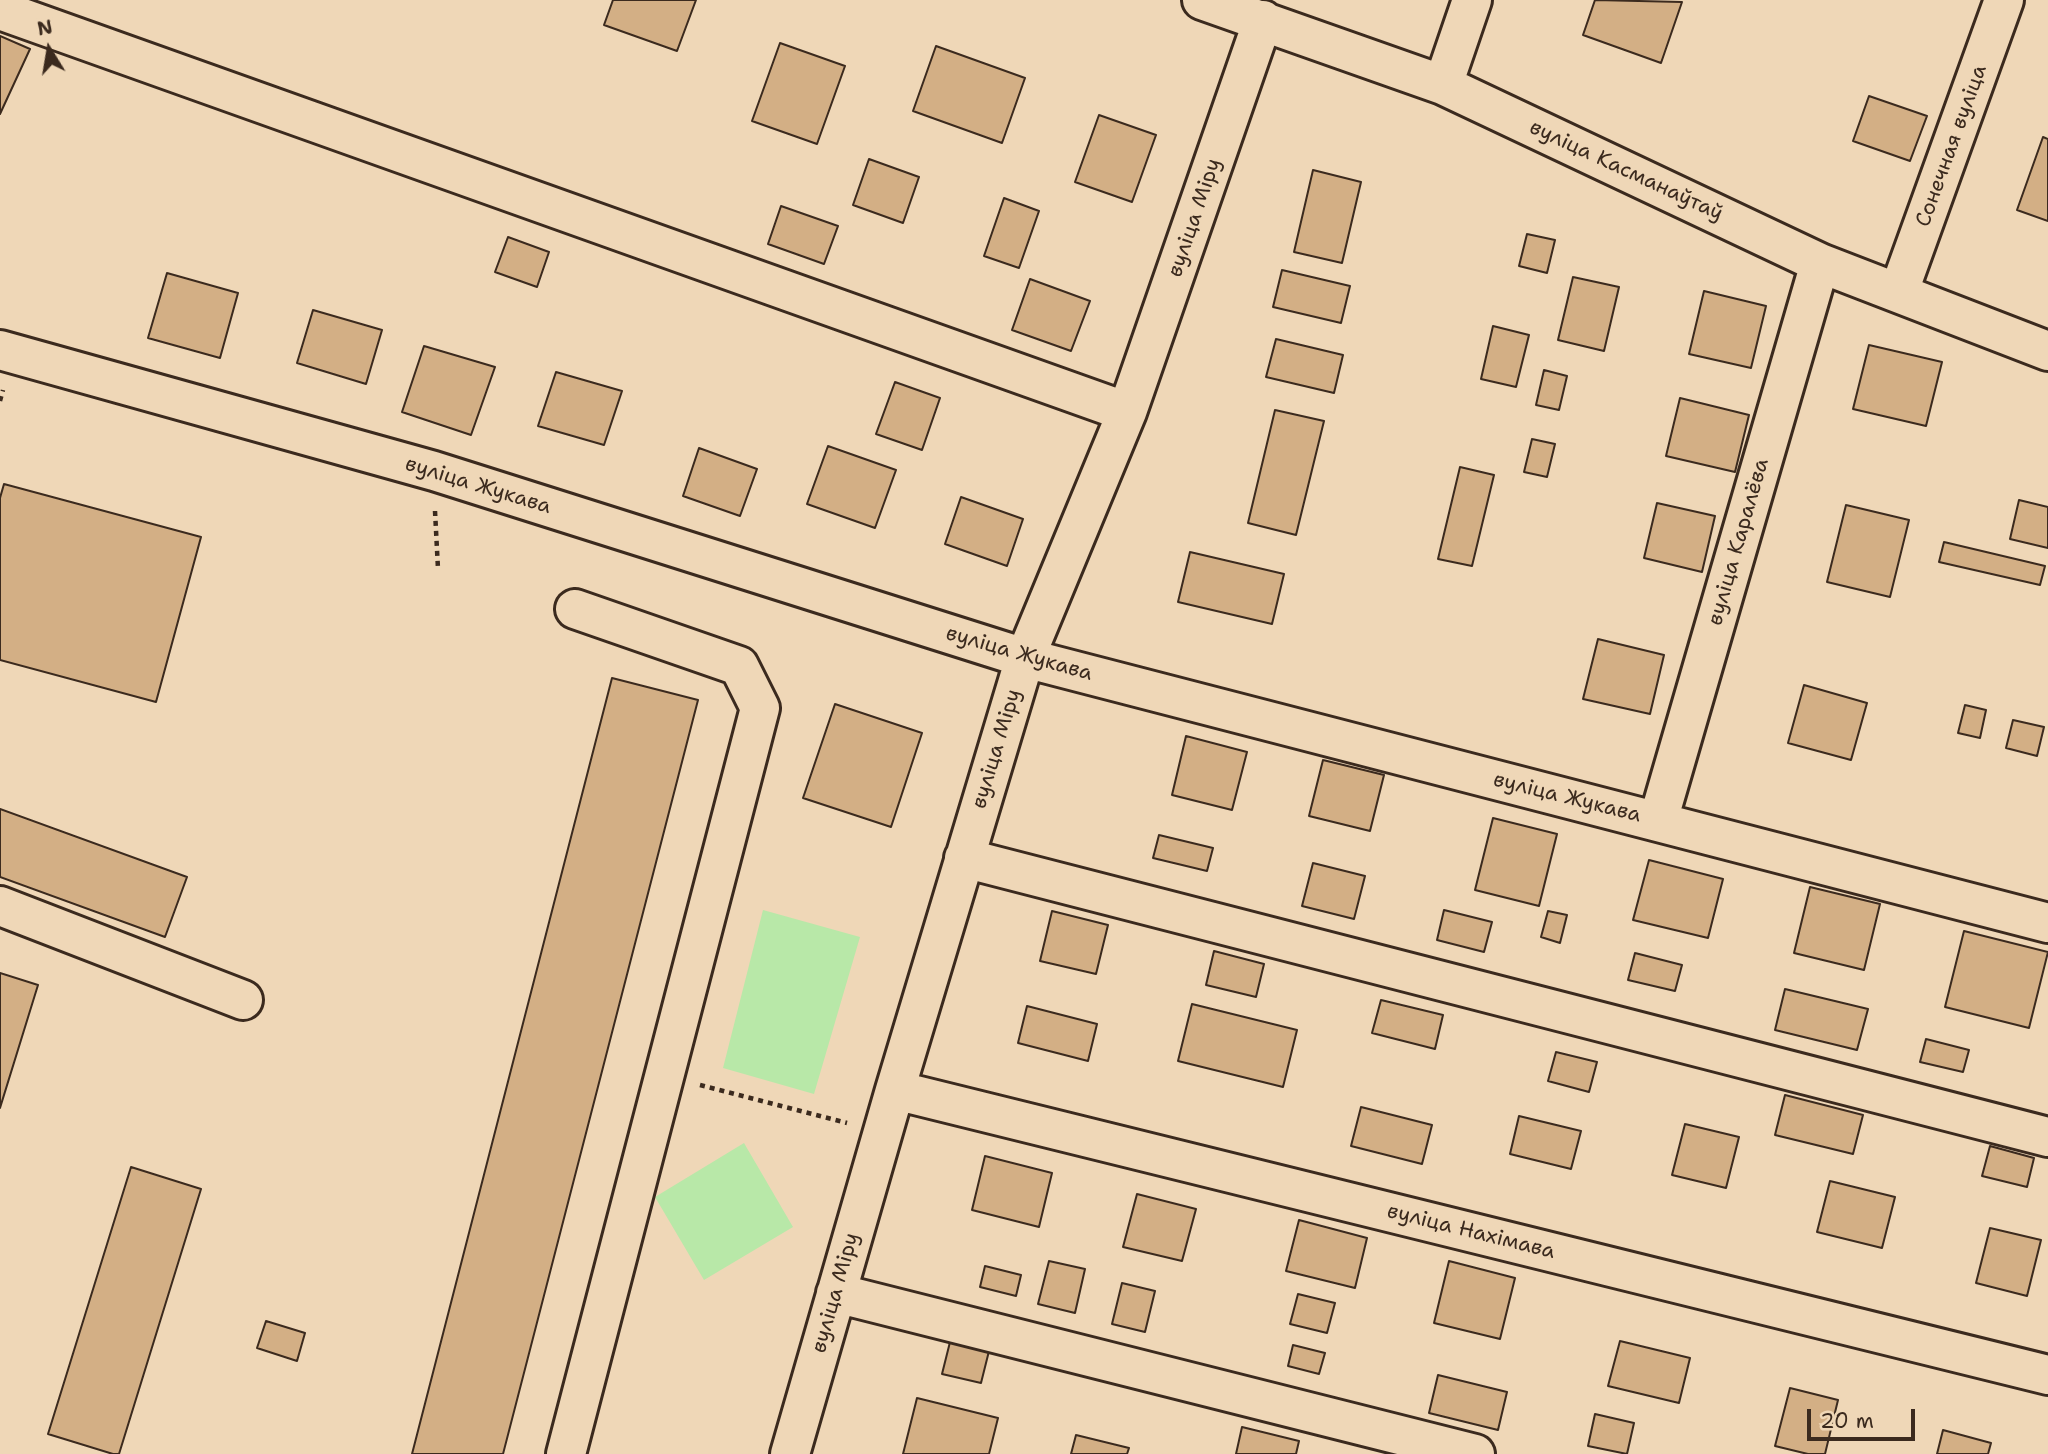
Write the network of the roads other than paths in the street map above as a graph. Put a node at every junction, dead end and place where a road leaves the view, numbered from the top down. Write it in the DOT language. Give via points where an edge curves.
graph roads {
  1 [pos="1202,0"];
  2 [pos="1472,0"];
  3 [pos="2004,0"];
  4 [pos="0,10"];
  5 [pos="1263,20"];
  6 [pos="1443,85"];
  7 [pos="1820,263"];
  8 [pos="1899,291"];
  9 [pos="0,350"];
  10 [pos="2048,351"];
  11 [pos="1127,412"];
  12 [pos="575,609"];
  13 [pos="1025,658"];
  14 [pos="1658,821"];
  15 [pos="964,858"];
  16 [pos="0,906"];
  17 [pos="2048,923"];
  18 [pos="243,1000"];
  19 [pos="895,1090"];
  20 [pos="2048,1137"];
  21 [pos="836,1293"];
  22 [pos="2048,1375"];
  23 [pos="566,1454"];
  24 [pos="790,1454"];
  25 [pos="1475,1454"];
  1 -- 5 [label="street, вуліца Касманаўтаў"];
  2 -- 6 [label="street"];
  3 -- 8 [label="street, Сонечная вуліца"];
  4 -- 11 [label="street"];
  5 -- 6 [label="street, вуліца Касманаўтаў"];
  5 -- 11 [label="street, вуліца Міру"];
  6 -- 7 [label="street, вуліца Касманаўтаў"];
  7 -- 8 [label="street, вуліца Касманаўтаў"];
  7 -- 14 [label="street, вуліца Каралёва"];
  8 -- 10 [label="street, вуліца Касманаўтаў"];
  9 -- 13 [label="street, вуліца Жукава" via="434,471"];
  11 -- 13 [label="street, вуліца Міру"];
  12 -- 23 [label="street" via="739,666 761,708"];
  13 -- 14 [label="street, вуліца Жукава"];
  13 -- 15 [label="street, вуліца Міру"];
  14 -- 17 [label="street, вуліца Жукава"];
  15 -- 19 [label="street, вуліца Міру"];
  15 -- 20 [label="street"];
  16 -- 18 [label="street"];
  19 -- 21 [label="street, вуліца Міру"];
  19 -- 22 [label="street, вуліца Нахімава"];
  21 -- 24 [label="street, вуліца Міру"];
  21 -- 25 [label="street"];
}
